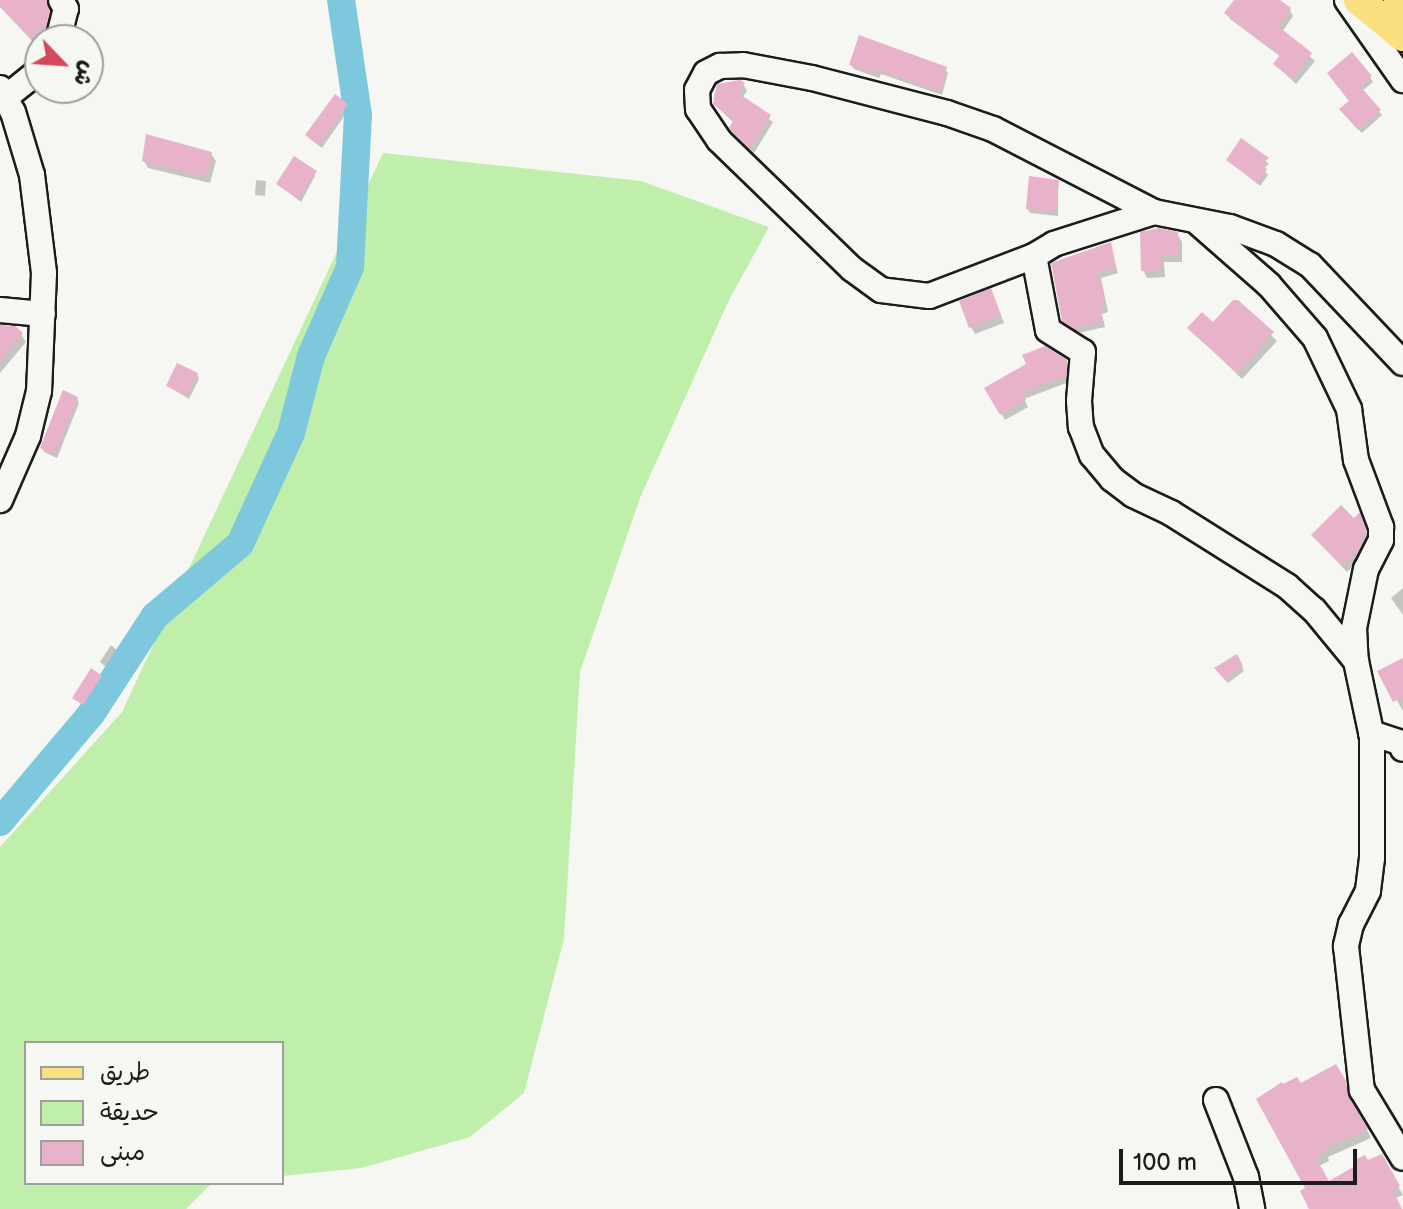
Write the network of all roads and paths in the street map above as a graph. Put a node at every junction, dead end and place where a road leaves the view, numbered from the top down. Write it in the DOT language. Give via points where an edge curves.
graph roads {
  1 [pos="61,0"];
  2 [pos="1347,0"];
  3 [pos="1359,0"];
  4 [pos="62,24"];
  5 [pos="1403,36"];
  6 [pos="24,80"];
  7 [pos="1403,80"];
  8 [pos="3,93"];
  9 [pos="1154,212"];
  10 [pos="1193,219"];
  11 [pos="1034,256"];
  12 [pos="0,310"];
  13 [pos="43,314"];
  14 [pos="1403,363"];
  15 [pos="0,500"];
  16 [pos="1356,661"];
  17 [pos="1371,733"];
  18 [pos="1403,749"];
  19 [pos="1216,1100"];
  20 [pos="1403,1158"];
  21 [pos="1246,1177"];
  22 [pos="1252,1209"];
  23 [pos="1265,1209"];
  1 -- 4 [label="street" via="66,9"];
  2 -- 7 [label="street"];
  3 -- 5 [label="main road"];
  6 -- 8 [label="street"];
  8 -- 13 [label="street" via="32,175 44,273"];
  9 -- 10 [label="street"];
  9 -- 11 [label="street" via="1054,244"];
  9 -- 11 [label="street" via="993,129 947,113 743,65 706,73 697,90 698,109 719,140 852,269 881,290 929,296"];
  10 -- 14 [label="street" via="1276,244 1310,265"];
  10 -- 16 [label="street" via="1269,285 1315,338 1349,409 1356,460 1381,527 1354,628"];
  11 -- 16 [label="street" via="1048,330 1083,352 1081,427 1092,455 1133,495 1287,586"];
  12 -- 13 [label="street"];
  13 -- 15 [label="street" via="39,391 28,436"];
  16 -- 17 [label="street"];
  17 -- 18 [label="street" via="1401,743"];
  17 -- 20 [label="street" via="1372,858 1368,891 1346,946 1347,972 1362,1090"];
  19 -- 21 [label="street"];
  21 -- 22 [label="street"];
  21 -- 23 [label="street"];
}
